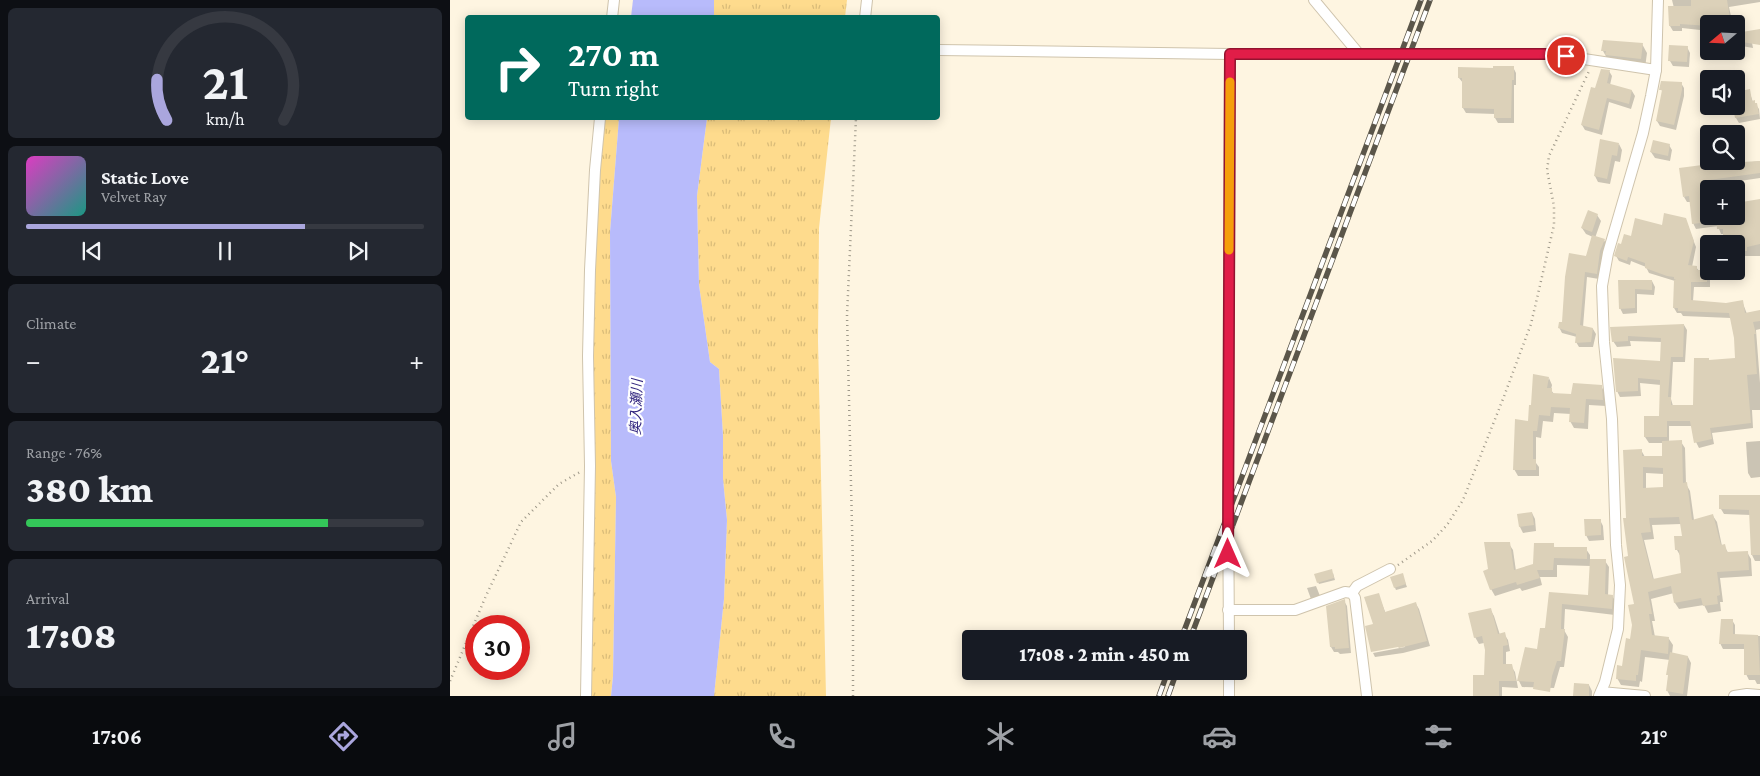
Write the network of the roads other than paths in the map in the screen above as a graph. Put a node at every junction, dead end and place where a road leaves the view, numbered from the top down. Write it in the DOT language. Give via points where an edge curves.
graph roads {
  1 [pos="614,0"];
  2 [pos="867,0"];
  3 [pos="1314,0"];
  4 [pos="1658,0"];
  5 [pos="612,15"];
  6 [pos="865,15"];
  7 [pos="940,50"];
  8 [pos="1230,54"];
  9 [pos="1359,54"];
  10 [pos="1656,70"];
  11 [pos="600,120"];
  12 [pos="1390,569"];
  13 [pos="1352,593"];
  14 [pos="1228,610"];
  15 [pos="1229,630"];
  16 [pos="1229,680"];
  17 [pos="1600,694"];
  18 [pos="1760,695"];
  19 [pos="586,696"];
  20 [pos="1230,696"];
  21 [pos="1368,696"];
  22 [pos="1645,696"];
  23 [pos="1734,696"];
  1 -- 5 [label="street"];
  2 -- 6 [label="street"];
  3 -- 9 [label="street"];
  4 -- 10 [label="street"];
  7 -- 8 [label="street"];
  8 -- 9 [label="street"];
  8 -- 14 [label="street"];
  9 -- 10 [label="street" via="1551,54"];
  10 -- 17 [label="street" via="1643,134 1615,226 1602,286 1620,585 1618,629"];
  11 -- 19 [label="street" via="590,270"];
  12 -- 13 [label="street" via="1358,586"];
  13 -- 14 [label="street" via="1344,592 1295,610"];
  13 -- 21 [label="street" via="1356,598"];
  14 -- 15 [label="street"];
  16 -- 20 [label="street"];
  17 -- 22 [label="street"];
  18 -- 23 [label="street"];
}
